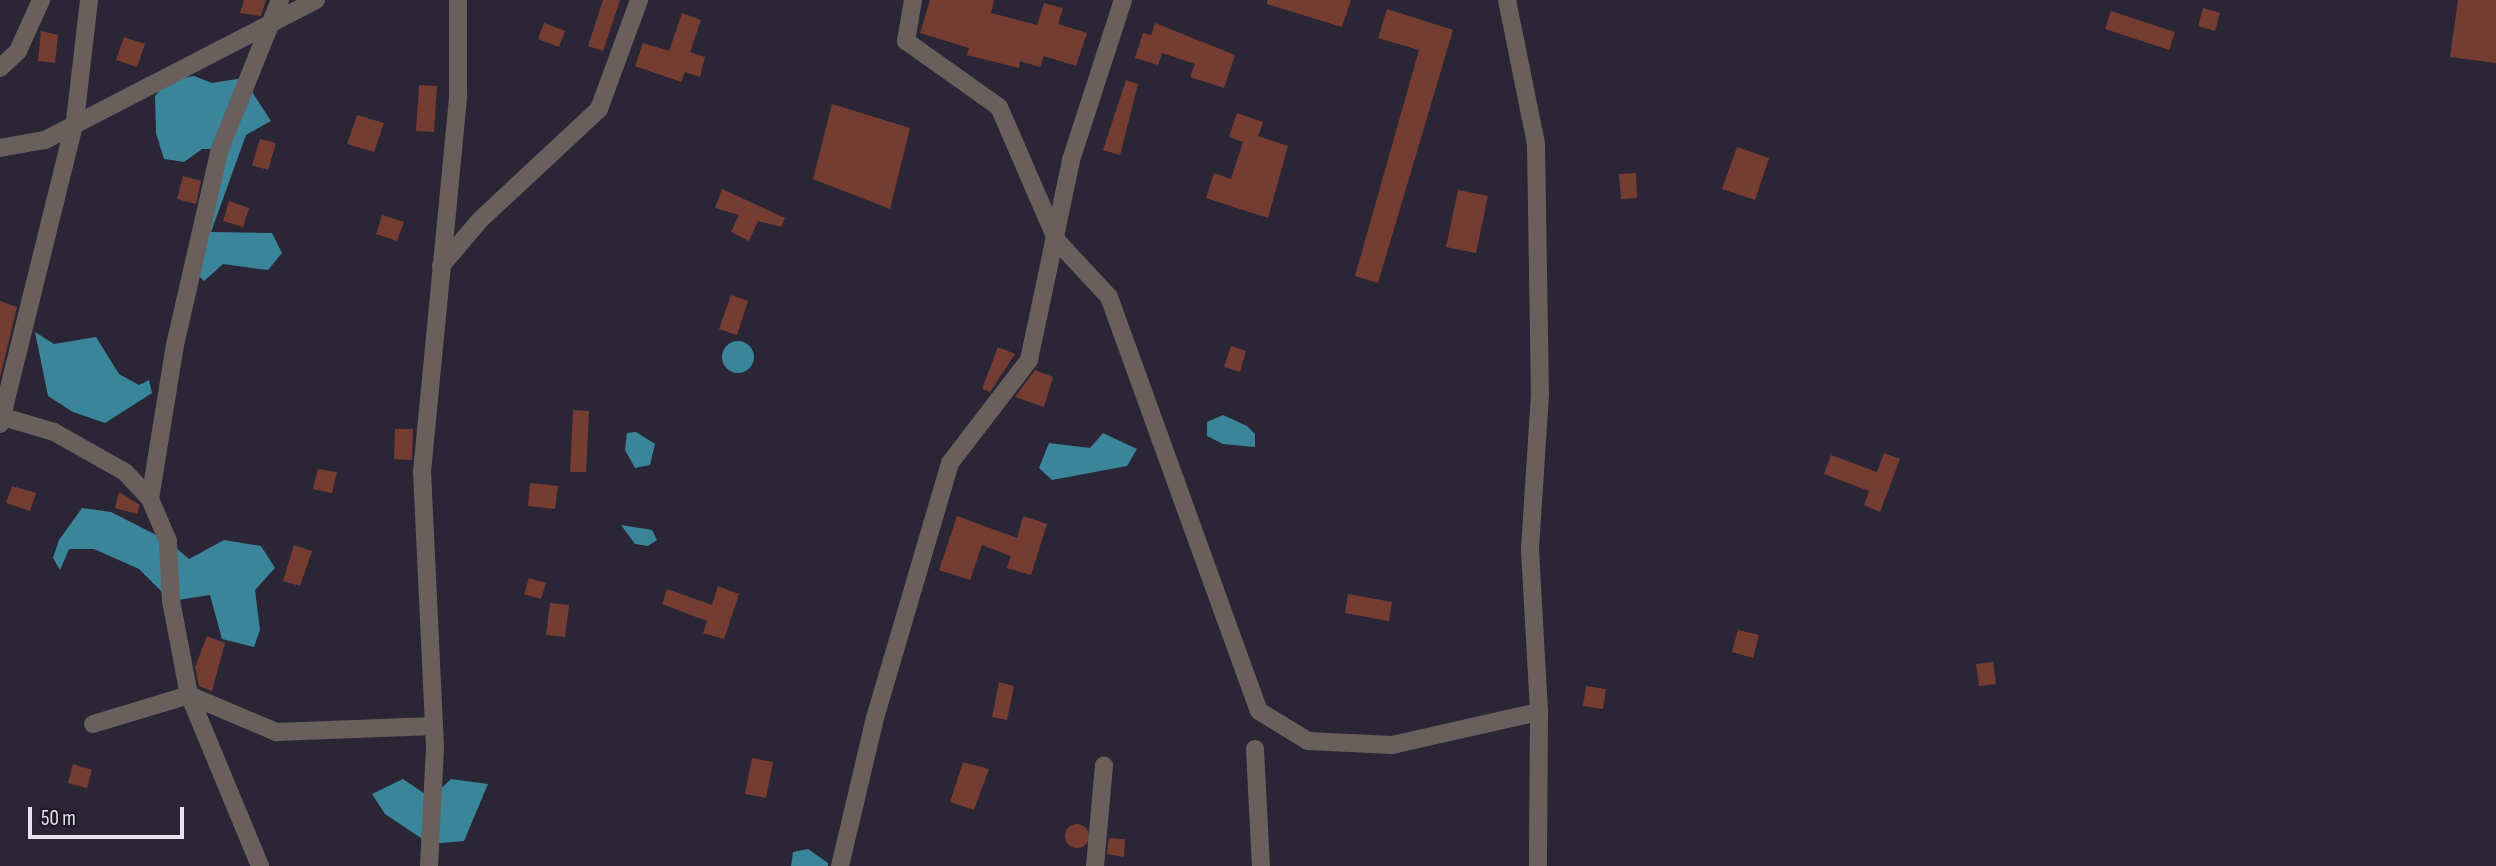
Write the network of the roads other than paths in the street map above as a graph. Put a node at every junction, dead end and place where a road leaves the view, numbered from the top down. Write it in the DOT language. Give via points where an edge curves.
graph roads {
  1 [pos="41,0"];
  2 [pos="89,0"];
  3 [pos="316,0"];
  4 [pos="458,0"];
  5 [pos="639,0"];
  6 [pos="913,0"];
  7 [pos="1123,0"];
  8 [pos="1507,0"];
  9 [pos="279,8"];
  10 [pos="0,68"];
  11 [pos="75,121"];
  12 [pos="0,148"];
  13 [pos="1057,240"];
  14 [pos="441,266"];
  15 [pos="1,419"];
  16 [pos="150,499"];
  17 [pos="189,695"];
  18 [pos="1539,712"];
  19 [pos="93,724"];
  20 [pos="434,726"];
  21 [pos="1255,748"];
  22 [pos="1104,765"];
  23 [pos="260,866"];
  24 [pos="429,866"];
  25 [pos="840,866"];
  26 [pos="1095,866"];
  27 [pos="1261,866"];
  28 [pos="1538,866"];
  1 -- 10 [label="street" via="18,51"];
  2 -- 11 [label="street"];
  3 -- 9 [label="street"];
  4 -- 14 [label="street" via="458,96"];
  5 -- 14 [label="street" via="599,109 480,220"];
  6 -- 13 [label="street" via="906,41 999,107"];
  7 -- 13 [label="street" via="1070,160"];
  8 -- 18 [label="street" via="1536,144 1540,394 1530,550"];
  9 -- 11 [label="street"];
  9 -- 16 [label="street" via="220,149 175,345"];
  11 -- 12 [label="street" via="45,140"];
  11 -- 15 [label="street"];
  13 -- 18 [label="street" via="1109,297 1259,711 1308,740 1392,745"];
  13 -- 25 [label="street" via="1029,360 950,463 875,718"];
  14 -- 20 [label="street" via="422,472"];
  15 -- 16 [label="street" via="54,432 125,471"];
  16 -- 17 [label="street" via="168,541 171,601"];
  17 -- 19 [label="street"];
  17 -- 20 [label="street" via="276,732"];
  17 -- 23 [label="street"];
  18 -- 28 [label="street"];
  20 -- 24 [label="street"];
  21 -- 27 [label="street"];
  22 -- 26 [label="street"];
}
